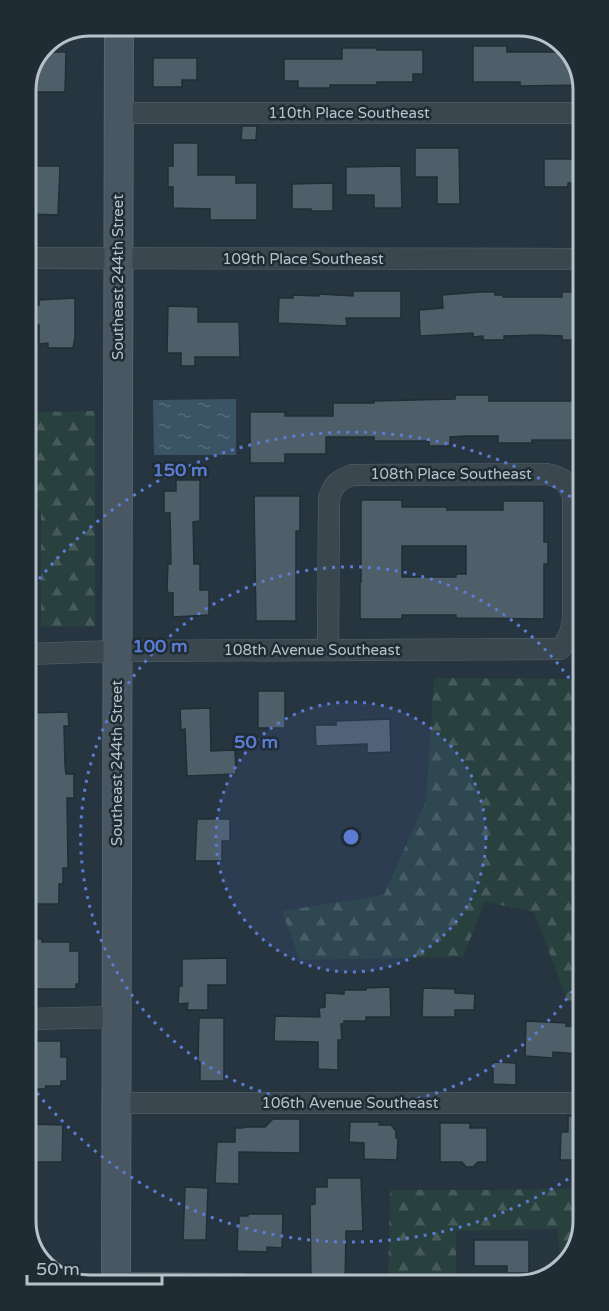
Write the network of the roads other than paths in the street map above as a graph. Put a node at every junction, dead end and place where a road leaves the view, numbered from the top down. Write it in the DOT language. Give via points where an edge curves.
graph roads {
  1 [pos="119,36"];
  2 [pos="119,113"];
  3 [pos="573,113"];
  4 [pos="36,258"];
  5 [pos="118,259"];
  6 [pos="573,259"];
  7 [pos="560,649"];
  8 [pos="328,650"];
  9 [pos="117,651"];
  10 [pos="36,654"];
  11 [pos="117,1017"];
  12 [pos="36,1018"];
  13 [pos="116,1103"];
  14 [pos="573,1103"];
  15 [pos="116,1275"];
  1 -- 2 [label="street, Southeast 244th Street"];
  2 -- 3 [label="street, 110th Place Southeast"];
  2 -- 5 [label="street, Southeast 244th Street"];
  4 -- 5 [label="street, 109th Place Southeast"];
  5 -- 6 [label="street, 109th Place Southeast"];
  5 -- 9 [label="street, Southeast 244th Street"];
  7 -- 8 [label="street, 108th Avenue Southeast"];
  7 -- 8 [label="street, 108th Place Southeast" via="572,630 573,495 559,477 534,474 352,475 333,486 329,498"];
  8 -- 9 [label="street, 108th Avenue Southeast"];
  9 -- 10 [label="street, 108th Avenue Southeast"];
  9 -- 11 [label="street, Southeast 244th Street"];
  11 -- 12 [label="street"];
  11 -- 13 [label="street, Southeast 244th Street"];
  13 -- 14 [label="street, 106th Avenue Southeast"];
  13 -- 15 [label="street, Southeast 244th Street"];
}
